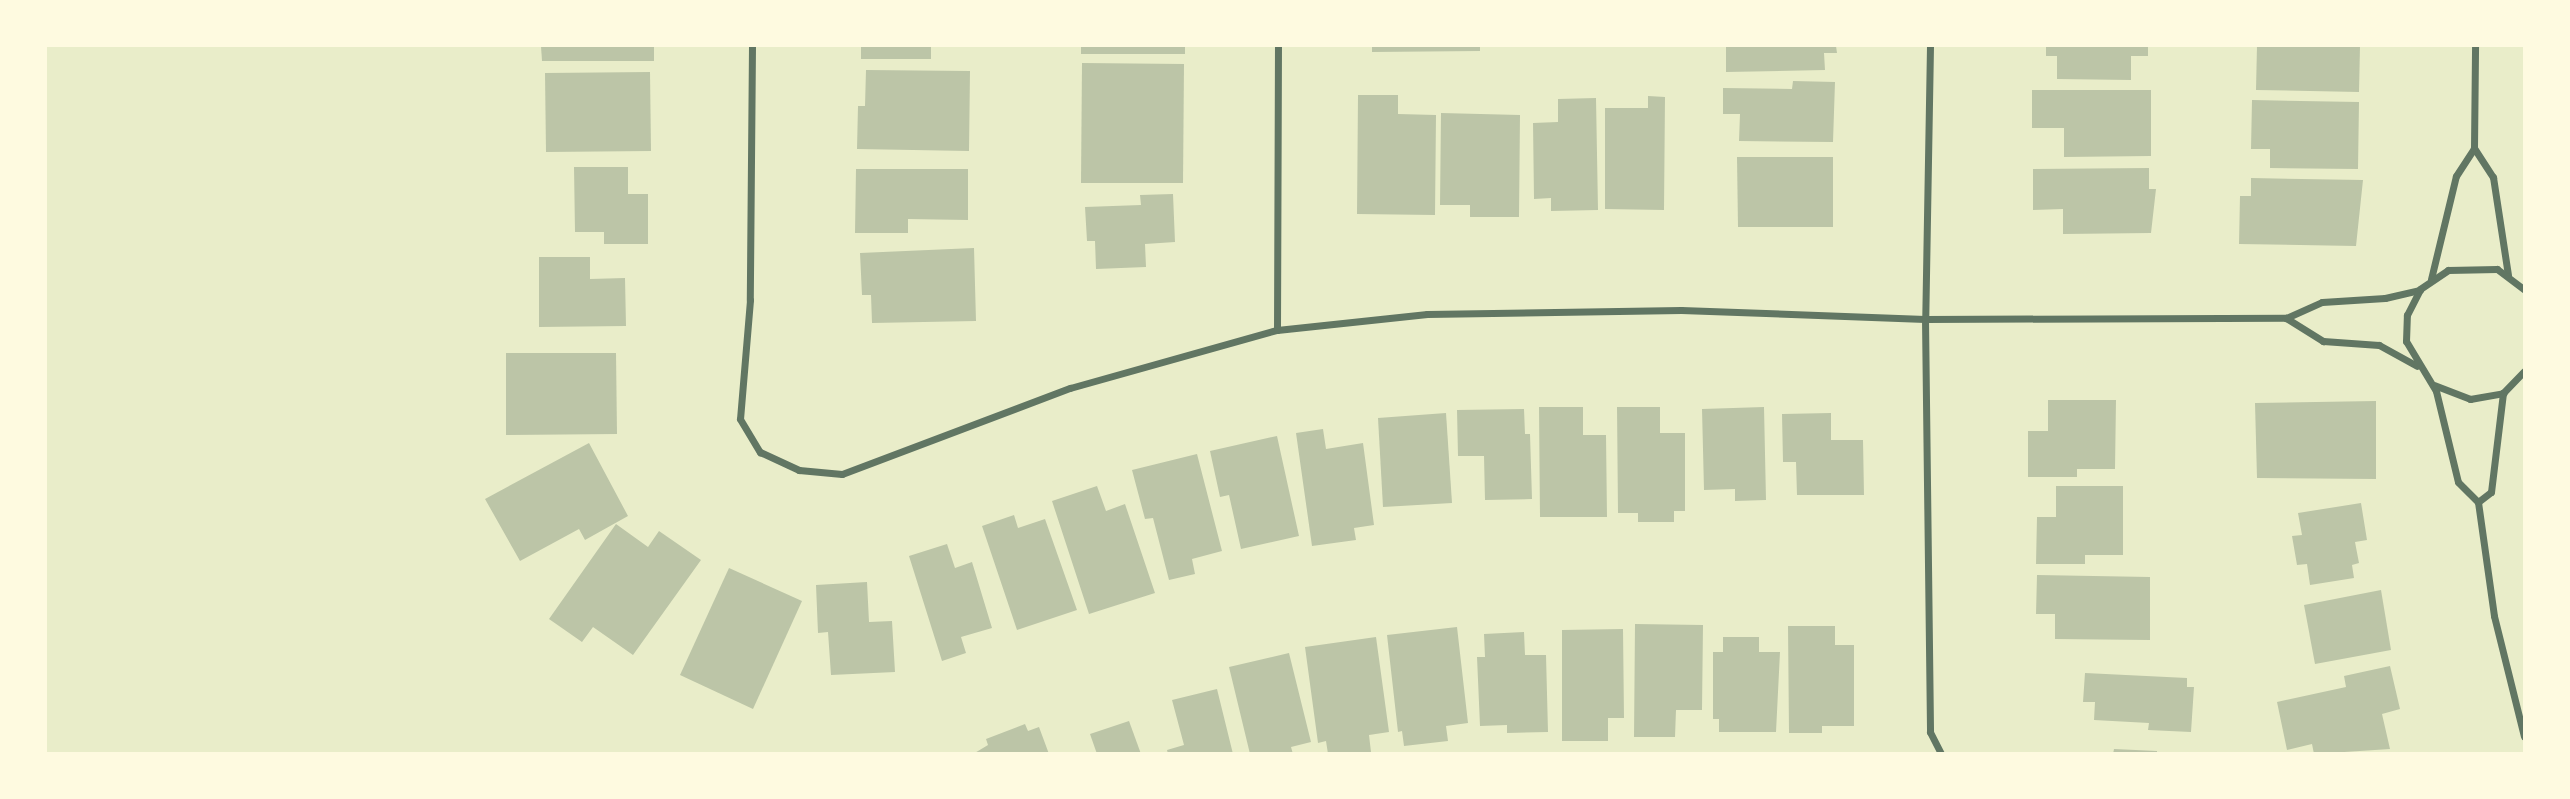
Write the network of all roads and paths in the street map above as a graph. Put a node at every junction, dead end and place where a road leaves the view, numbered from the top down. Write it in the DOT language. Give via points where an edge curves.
graph roads {
  1 [pos="752,46"];
  2 [pos="1278,46"];
  3 [pos="1930,46"];
  4 [pos="2475,46"];
  5 [pos="2474,148"];
  6 [pos="2508,275"];
  7 [pos="2431,279"];
  8 [pos="2525,289"];
  9 [pos="2420,290"];
  10 [pos="2286,318"];
  11 [pos="1925,319"];
  12 [pos="1277,330"];
  13 [pos="2419,368"];
  14 [pos="2525,372"];
  15 [pos="2433,385"];
  16 [pos="2503,393"];
  17 [pos="2478,502"];
  18 [pos="2525,736"];
  19 [pos="1941,754"];
  1 -- 12 [label="street" via="750,300 740,419 760,452 799,470 842,474 1070,388"];
  2 -- 12 [label="street"];
  3 -- 11 [label="street"];
  4 -- 5 [label="street"];
  5 -- 6 [label="street" via="2493,177"];
  5 -- 7 [label="street" via="2456,176"];
  6 -- 7 [label="street" via="2485,267 2463,267"];
  6 -- 8 [label="street"];
  7 -- 9 [label="street"];
  9 -- 10 [label="street" via="2385,298 2322,302"];
  9 -- 13 [label="street" via="2405,327 2410,353"];
  10 -- 11 [label="street"];
  10 -- 13 [label="street" via="2323,341 2379,345"];
  11 -- 12 [label="street" via="1668,310 1427,314"];
  11 -- 19 [label="street" via="1930,732"];
  13 -- 15 [label="street"];
  14 -- 16 [label="street"];
  15 -- 16 [label="street" via="2470,399"];
  15 -- 17 [label="street" via="2446,420 2458,482"];
  16 -- 17 [label="street" via="2491,492"];
  17 -- 18 [label="street" via="2494,616"];
}
